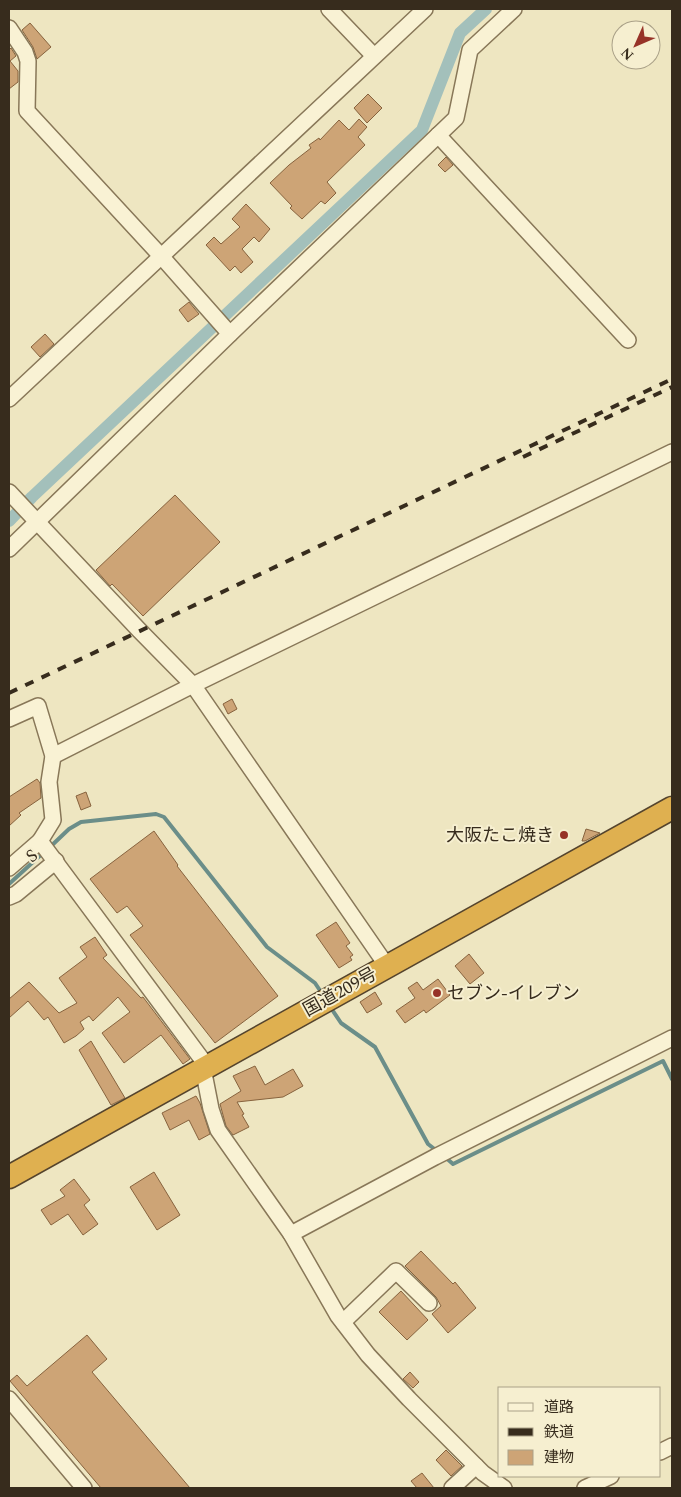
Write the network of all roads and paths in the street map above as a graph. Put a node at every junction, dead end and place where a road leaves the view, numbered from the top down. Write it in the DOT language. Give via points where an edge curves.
graph roads {
  1 [pos="329,9"];
  2 [pos="425,9"];
  3 [pos="514,9"];
  4 [pos="9,31"];
  5 [pos="374,56"];
  6 [pos="438,135"];
  7 [pos="161,256"];
  8 [pos="230,334"];
  9 [pos="628,340"];
  10 [pos="9,399"];
  11 [pos="672,452"];
  12 [pos="9,492"];
  13 [pos="37,522"];
  14 [pos="9,549"];
  15 [pos="193,685"];
  16 [pos="9,720"];
  17 [pos="53,756"];
  18 [pos="672,808"];
  19 [pos="48,850"];
  20 [pos="9,868"];
  21 [pos="9,897"];
  22 [pos="387,966"];
  23 [pos="672,1038"];
  24 [pos="204,1068"];
  25 [pos="9,1177"];
  26 [pos="291,1234"];
  27 [pos="429,1304"];
  28 [pos="343,1322"];
  29 [pos="9,1399"];
  30 [pos="476,1466"];
  31 [pos="609,1477"];
  32 [pos="84,1488"];
  33 [pos="452,1488"];
  34 [pos="504,1488"];
  35 [pos="585,1488"];
  1 -- 5 [label="street"];
  2 -- 5 [label="street"];
  3 -- 6 [label="street" via="470,50 456,118"];
  4 -- 7 [label="street" via="28,61 27,111"];
  5 -- 7 [label="street"];
  6 -- 8 [label="street"];
  6 -- 9 [label="street"];
  7 -- 8 [label="street"];
  7 -- 10 [label="street"];
  8 -- 13 [label="street"];
  11 -- 15 [label="street"];
  12 -- 13 [label="street"];
  13 -- 14 [label="street"];
  13 -- 15 [label="street"];
  15 -- 17 [label="street"];
  15 -- 22 [label="street"];
  16 -- 17 [label="street" via="38,706"];
  17 -- 19 [label="street" via="49,782 53,820"];
  18 -- 22 [label="highway, 国道209号"];
  19 -- 20 [label="street"];
  19 -- 21 [label="street, S" via="16,894"];
  19 -- 24 [label="street" via="201,1058"];
  22 -- 24 [label="highway, 国道209号"];
  23 -- 26 [label="street"];
  24 -- 25 [label="highway, 国道209号"];
  24 -- 26 [label="street" via="218,1130"];
  26 -- 28 [label="street"];
  27 -- 28 [label="street" via="396,1271"];
  28 -- 30 [label="street" via="368,1355"];
  29 -- 32 [label="street"];
  30 -- 33 [label="street"];
  30 -- 34 [label="street"];
  31 -- 35 [label="street"];
}
